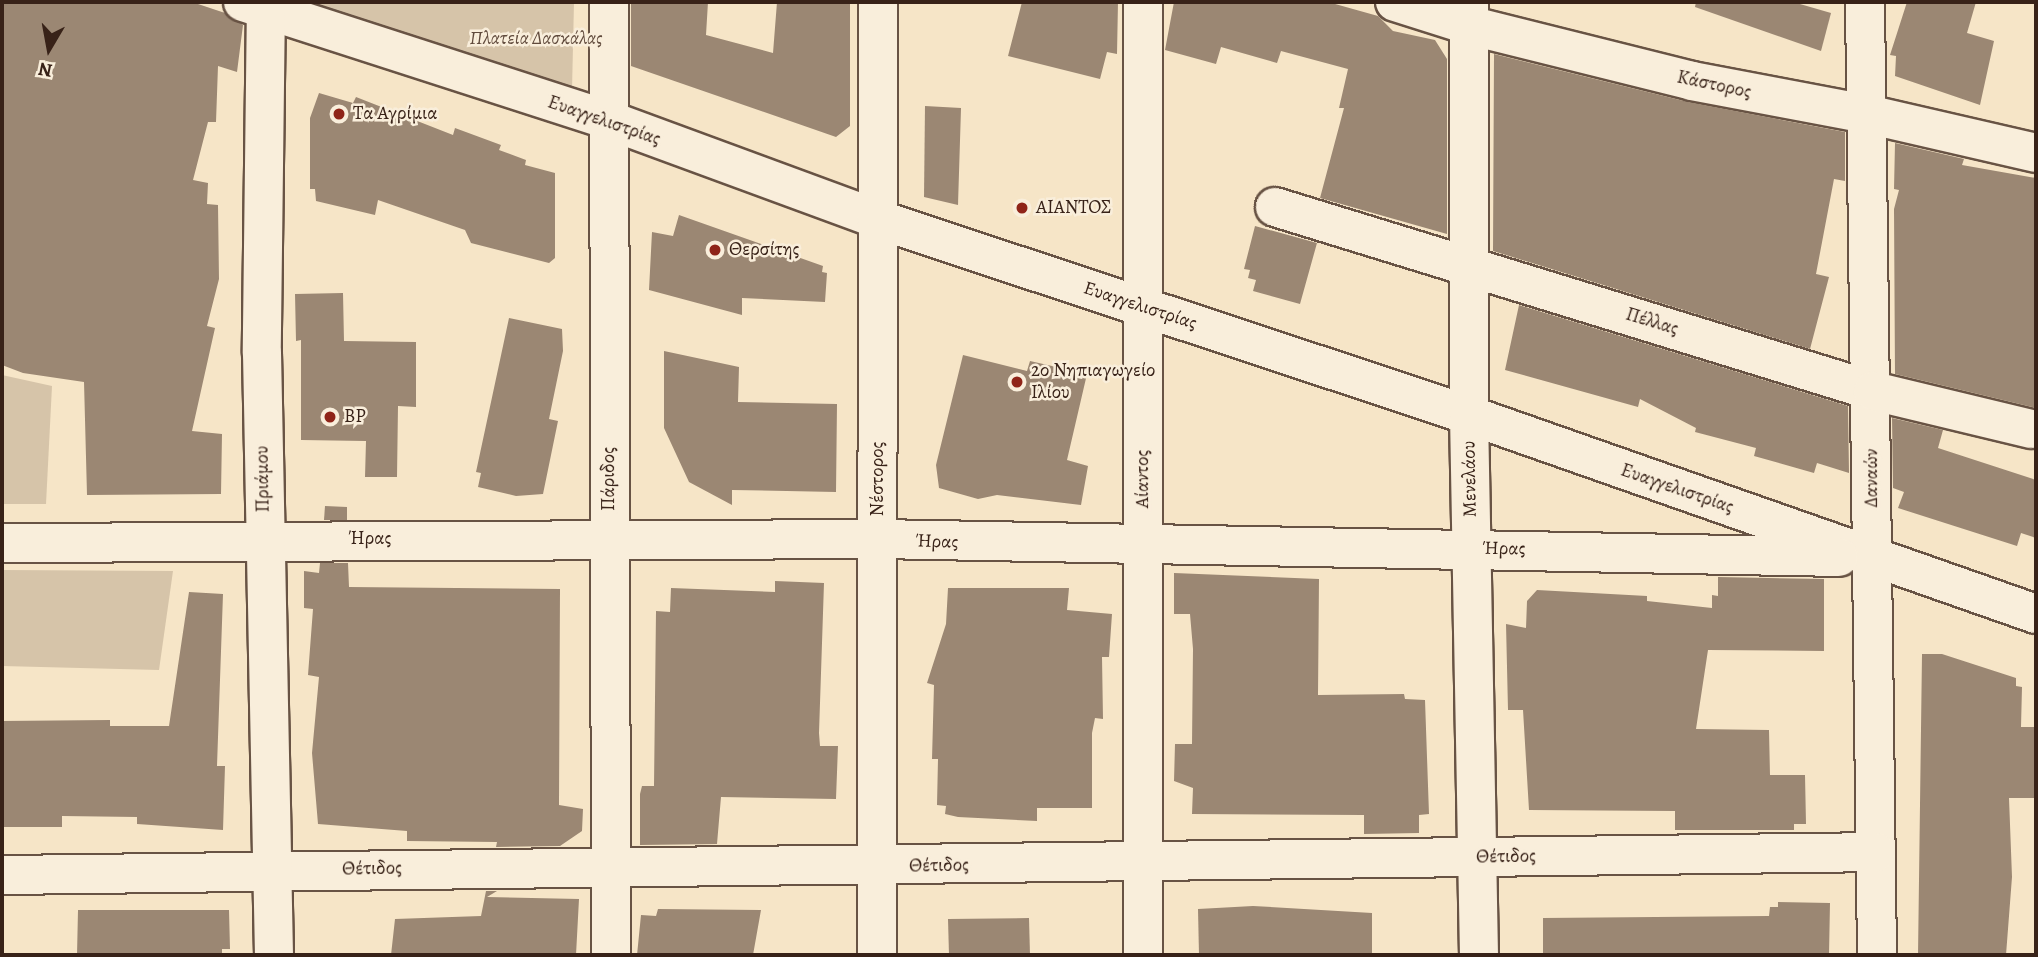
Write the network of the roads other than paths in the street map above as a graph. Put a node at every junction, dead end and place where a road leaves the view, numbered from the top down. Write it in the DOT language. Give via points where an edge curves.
graph roads {
  1 [pos="609,2"];
  2 [pos="878,2"];
  3 [pos="1143,2"];
  4 [pos="1395,2"];
  5 [pos="1865,2"];
  6 [pos="258,4"];
  7 [pos="1469,13"];
  8 [pos="1867,114"];
  9 [pos="611,121"];
  10 [pos="2036,153"];
  11 [pos="1275,207"];
  12 [pos="877,219"];
  13 [pos="1471,265"];
  14 [pos="1142,306"];
  15 [pos="1872,391"];
  16 [pos="1469,415"];
  17 [pos="2031,429"];
  18 [pos="264,539"];
  19 [pos="878,539"];
  20 [pos="609,540"];
  21 [pos="2,543"];
  22 [pos="1143,545"];
  23 [pos="1472,549"];
  24 [pos="1872,558"];
  25 [pos="2036,614"];
  26 [pos="1876,852"];
  27 [pos="1479,858"];
  28 [pos="1144,863"];
  29 [pos="612,865"];
  30 [pos="878,867"];
  31 [pos="273,871"];
  32 [pos="2,874"];
  33 [pos="274,955"];
  34 [pos="611,955"];
  35 [pos="877,955"];
  36 [pos="1143,955"];
  37 [pos="1479,955"];
  38 [pos="1877,955"];
  1 -- 9 [label="street, Πάριδος"];
  2 -- 12 [label="street, Νέστορος"];
  3 -- 14 [label="street, Αίαντος"];
  4 -- 7 [label="street, Κάστορος"];
  5 -- 8 [label="street, Δαναών"];
  6 -- 9 [label="street, Ευαγγελιστρίας"];
  6 -- 18 [label="street, Πριάμου"];
  7 -- 8 [label="street, Κάστορος" via="1692,81"];
  7 -- 13 [label="street, Μενελάου"];
  8 -- 10 [label="street, Κάστορος"];
  8 -- 15 [label="street, Δαναών"];
  9 -- 12 [label="street, Ευαγγελιστρίας"];
  9 -- 20 [label="street, Πάριδος"];
  11 -- 13 [label="street, Πέλλας"];
  12 -- 14 [label="street, Ευαγγελιστρίας"];
  12 -- 19 [label="street, Νέστορος"];
  13 -- 15 [label="street, Πέλλας"];
  13 -- 16 [label="street, Μενελάου"];
  14 -- 16 [label="street, Ευαγγελιστρίας"];
  14 -- 22 [label="street, Αίαντος"];
  15 -- 17 [label="street, Πέλλας"];
  15 -- 24 [label="street, Δαναών"];
  16 -- 23 [label="street, Μενελάου"];
  16 -- 24 [label="street, Ευαγγελιστρίας"];
  18 -- 20 [label="street, Ήρας"];
  18 -- 21 [label="street, Ήρας"];
  18 -- 31 [label="street, Πριάμου"];
  19 -- 20 [label="street, Ήρας"];
  19 -- 22 [label="street, Ήρας"];
  19 -- 30 [label="street, Νέστορος"];
  20 -- 29 [label="street, Πάριδος"];
  22 -- 23 [label="street, Ήρας"];
  22 -- 28 [label="street, Αίαντος"];
  23 -- 24 [label="street, Ήρας"];
  23 -- 27 [label="street, Μενελάου"];
  24 -- 25 [label="street, Ευαγγελιστρίας"];
  24 -- 26 [label="street, Δαναών"];
  26 -- 27 [label="street, Θέτιδος"];
  26 -- 38 [label="street, Δαναών"];
  27 -- 28 [label="street, Θέτιδος"];
  27 -- 37 [label="street, Μενελάου"];
  28 -- 30 [label="street, Θέτιδος"];
  28 -- 36 [label="street, Αίαντος"];
  29 -- 30 [label="street, Θέτιδος"];
  29 -- 31 [label="street, Θέτιδος"];
  29 -- 34 [label="street, Πάριδος"];
  30 -- 35 [label="street, Νέστορος"];
  31 -- 32 [label="street, Θέτιδος"];
  31 -- 33 [label="street, Πριάμου"];
}
